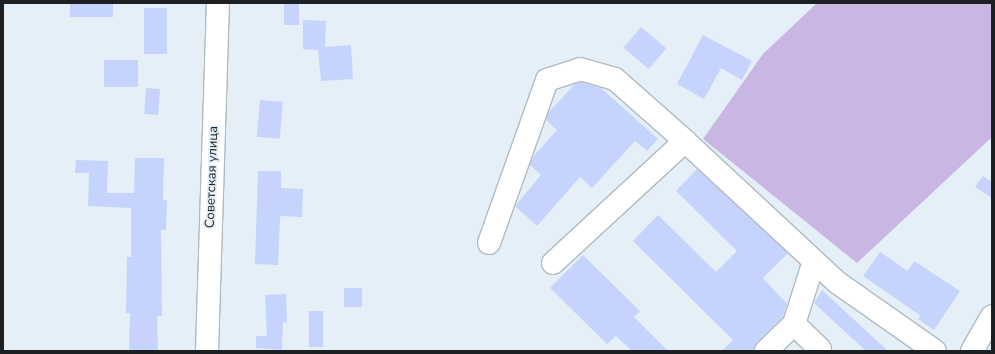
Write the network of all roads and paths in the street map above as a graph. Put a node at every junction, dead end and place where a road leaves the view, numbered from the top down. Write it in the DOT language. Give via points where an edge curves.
graph roads {
  1 [pos="218,3"];
  2 [pos="685,141"];
  3 [pos="489,243"];
  4 [pos="814,260"];
  5 [pos="554,263"];
  6 [pos="992,316"];
  7 [pos="794,324"];
  8 [pos="820,350"];
  9 [pos="207,351"];
  10 [pos="766,351"];
  11 [pos="935,351"];
  12 [pos="972,351"];
  1 -- 9 [label="street, Советская улица"];
  2 -- 3 [label="street" via="614,80 580,69 547,80"];
  2 -- 4 [label="street"];
  2 -- 5 [label="street"];
  4 -- 7 [label="street"];
  4 -- 11 [label="street" via="838,283"];
  6 -- 12 [label="street"];
  7 -- 8 [label="street"];
  7 -- 10 [label="street"];
}
